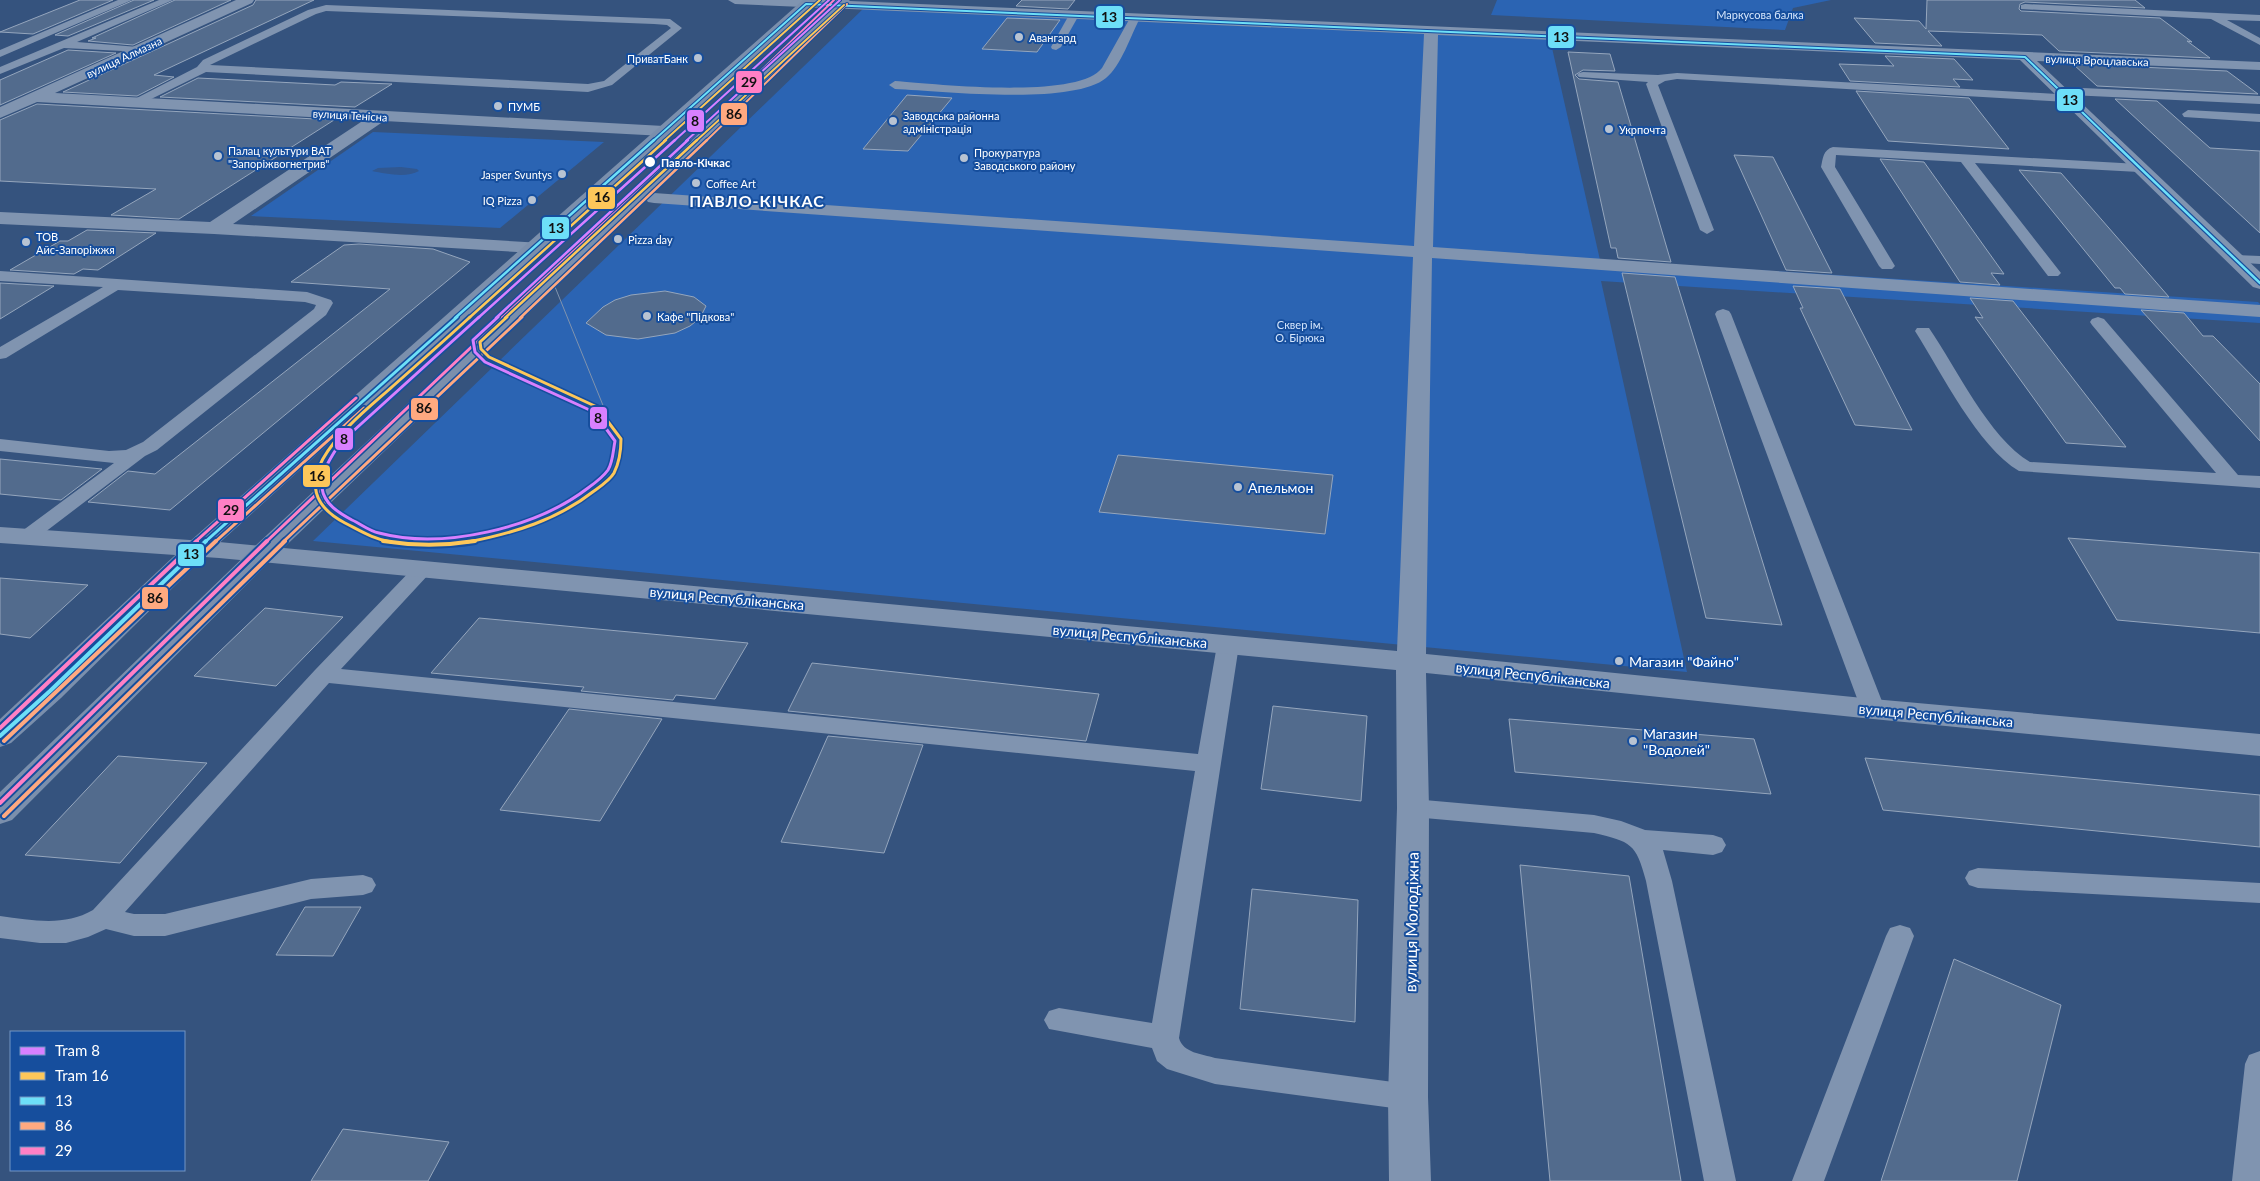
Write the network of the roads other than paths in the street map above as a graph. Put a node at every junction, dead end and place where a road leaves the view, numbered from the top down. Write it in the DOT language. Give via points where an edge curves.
graph roads {
  1 [pos="127,0"];
  2 [pos="168,0"];
  3 [pos="247,0"];
  4 [pos="341,0"];
  5 [pos="735,0"];
  6 [pos="808,2"];
  7 [pos="841,2"];
  8 [pos="2025,7"];
  9 [pos="326,8"];
  10 [pos="1074,15"];
  11 [pos="2208,16"];
  12 [pos="1135,18"];
  13 [pos="2260,18"];
  14 [pos="1430,31"];
  15 [pos="0,41"];
  16 [pos="28,42"];
  17 [pos="2260,42"];
  18 [pos="62,45"];
  19 [pos="1056,47"];
  20 [pos="138,50"];
  21 [pos="0,54"];
  22 [pos="2025,57"];
  23 [pos="2260,66"];
  24 [pos="204,68"];
  25 [pos="0,71"];
  26 [pos="1583,75"];
  27 [pos="1659,79"];
  28 [pos="895,85"];
  29 [pos="2064,94"];
  30 [pos="36,97"];
  31 [pos="2258,101"];
  32 [pos="135,102"];
  33 [pos="0,113"];
  34 [pos="2188,114"];
  35 [pos="379,117"];
  36 [pos="2260,118"];
  37 [pos="664,131"];
  38 [pos="1965,159"];
  39 [pos="2140,168"];
  40 [pos="654,198"];
  41 [pos="0,218"];
  42 [pos="214,228"];
  43 [pos="1707,230"];
  44 [pos="535,247"];
  45 [pos="1424,252"];
  46 [pos="2235,259"];
  47 [pos="2260,260"];
  48 [pos="1887,266"];
  49 [pos="2053,273"];
  50 [pos="0,276"];
  51 [pos="2260,283"];
  52 [pos="112,285"];
  53 [pos="2260,311"];
  54 [pos="1723,314"];
  55 [pos="2098,322"];
  56 [pos="1923,331"];
  57 [pos="0,354"];
  58 [pos="0,445"];
  59 [pos="139,453"];
  60 [pos="2232,480"];
  61 [pos="2260,482"];
  62 [pos="12,537"];
  63 [pos="197,549"];
  64 [pos="262,554"];
  65 [pos="422,570"];
  66 [pos="1228,645"];
  67 [pos="1411,662"];
  68 [pos="323,675"];
  69 [pos="1873,709"];
  70 [pos="0,736"];
  71 [pos="2260,745"];
  72 [pos="1208,764"];
  73 [pos="1414,808"];
  74 [pos="0,812"];
  75 [pos="1641,839"];
  76 [pos="1713,845"];
  77 [pos="1978,878"];
  78 [pos="363,885"];
  79 [pos="2260,893"];
  80 [pos="103,918"];
  81 [pos="0,927"];
  82 [pos="1900,936"];
  83 [pos="1059,1020"];
  84 [pos="1164,1038"];
  85 [pos="2260,1064"];
  86 [pos="1408,1097"];
  87 [pos="1410,1181"];
  88 [pos="1720,1181"];
  89 [pos="1808,1181"];
  90 [pos="2248,1181"];
  1 -- 16 [label="lane"];
  2 -- 18 [label="lane"];
  3 -- 20 [label="street, вулиця Алмазна"];
  4 -- 9 [label="lane"];
  5 -- 6 [label="street, вулиця Вроцлавська"];
  6 -- 7 [label="street, вулиця Вроцлавська"];
  6 -- 37 [label="street"];
  7 -- 10 [label="street, вулиця Вроцлавська"];
  7 -- 64 [label="street"];
  8 -- 11 [label="lane"];
  9 -- 24 [label="lane" via="207,62 202,66"];
  9 -- 24 [label="lane" via="654,21 670,22 677,28 608,83 588,88"];
  10 -- 12 [label="street, вулиця Вроцлавська"];
  10 -- 19 [label="lane"];
  11 -- 13 [label="lane"];
  11 -- 17 [label="lane"];
  12 -- 14 [label="street, вулиця Вроцлавська"];
  12 -- 28 [label="lane" via="1103,76 1083,85 1025,91"];
  14 -- 22 [label="street, вулиця Вроцлавська"];
  14 -- 45 [label="street, вулиця Молодіжна"];
  15 -- 16 [label="lane"];
  16 -- 21 [label="lane"];
  18 -- 20 [label="lane"];
  18 -- 25 [label="lane"];
  20 -- 30 [label="street, вулиця Алмазна"];
  22 -- 23 [label="street, вулиця Вроцлавська"];
  22 -- 29 [label="street"];
  24 -- 32 [label="lane"];
  26 -- 27 [label="lane"];
  27 -- 29 [label="lane" via="1677,76"];
  27 -- 43 [label="lane" via="1652,84"];
  29 -- 31 [label="lane"];
  29 -- 39 [label="street"];
  30 -- 32 [label="street, вулиця Тенісна"];
  30 -- 33 [label="street, вулиця Алмазна"];
  32 -- 35 [label="street, вулиця Тенісна"];
  34 -- 36 [label="lane"];
  35 -- 37 [label="street, вулиця Тенісна"];
  35 -- 42 [label="street"];
  37 -- 44 [label="street"];
  38 -- 39 [label="lane"];
  38 -- 48 [label="lane" via="1852,151 1833,151 1830,154 1828,167"];
  38 -- 49 [label="lane"];
  39 -- 46 [label="street"];
  40 -- 45 [label="street"];
  41 -- 42 [label="street"];
  42 -- 44 [label="street"];
  44 -- 63 [label="street"];
  45 -- 53 [label="street"];
  45 -- 67 [label="street, вулиця Молодіжна"];
  46 -- 47 [label="lane"];
  46 -- 51 [label="street"];
  50 -- 52 [label="lane"];
  52 -- 57 [label="lane" via="111,289"];
  52 -- 59 [label="lane" via="308,297 325,303 320,312"];
  54 -- 69 [label="lane"];
  55 -- 60 [label="lane"];
  56 -- 60 [label="lane" via="1984,427 2012,459 2026,467"];
  58 -- 59 [label="lane" via="109,457"];
  59 -- 62 [label="lane"];
  60 -- 61 [label="lane"];
  62 -- 63 [label="street, вулиця Республіканська"];
  63 -- 64 [label="street, вулиця Республіканська"];
  63 -- 70 [label="street"];
  64 -- 65 [label="street, вулиця Республіканська"];
  64 -- 74 [label="street"];
  65 -- 66 [label="street, вулиця Республіканська"];
  65 -- 68 [label="lane"];
  66 -- 67 [label="street, вулиця Республіканська"];
  66 -- 72 [label="lane"];
  67 -- 69 [label="street, вулиця Республіканська"];
  67 -- 73 [label="street, вулиця Молодіжна"];
  68 -- 72 [label="lane"];
  68 -- 80 [label="lane"];
  69 -- 71 [label="street, вулиця Республіканська"];
  72 -- 84 [label="lane"];
  73 -- 75 [label="lane" via="1594,824"];
  73 -- 86 [label="street, вулиця Молодіжна"];
  75 -- 76 [label="lane"];
  75 -- 88 [label="lane" via="1652,855 1659,881"];
  77 -- 79 [label="lane"];
  78 -- 80 [label="lane" via="312,889 165,925 134,925"];
  80 -- 81 [label="lane" via="77,932 52,933"];
  82 -- 89 [label="lane"];
  83 -- 84 [label="lane"];
  84 -- 86 [label="lane" via="1168,1052 1178,1060 1215,1072"];
  85 -- 90 [label="lane"];
  86 -- 87 [label="street, вулиця Молодіжна"];
}
